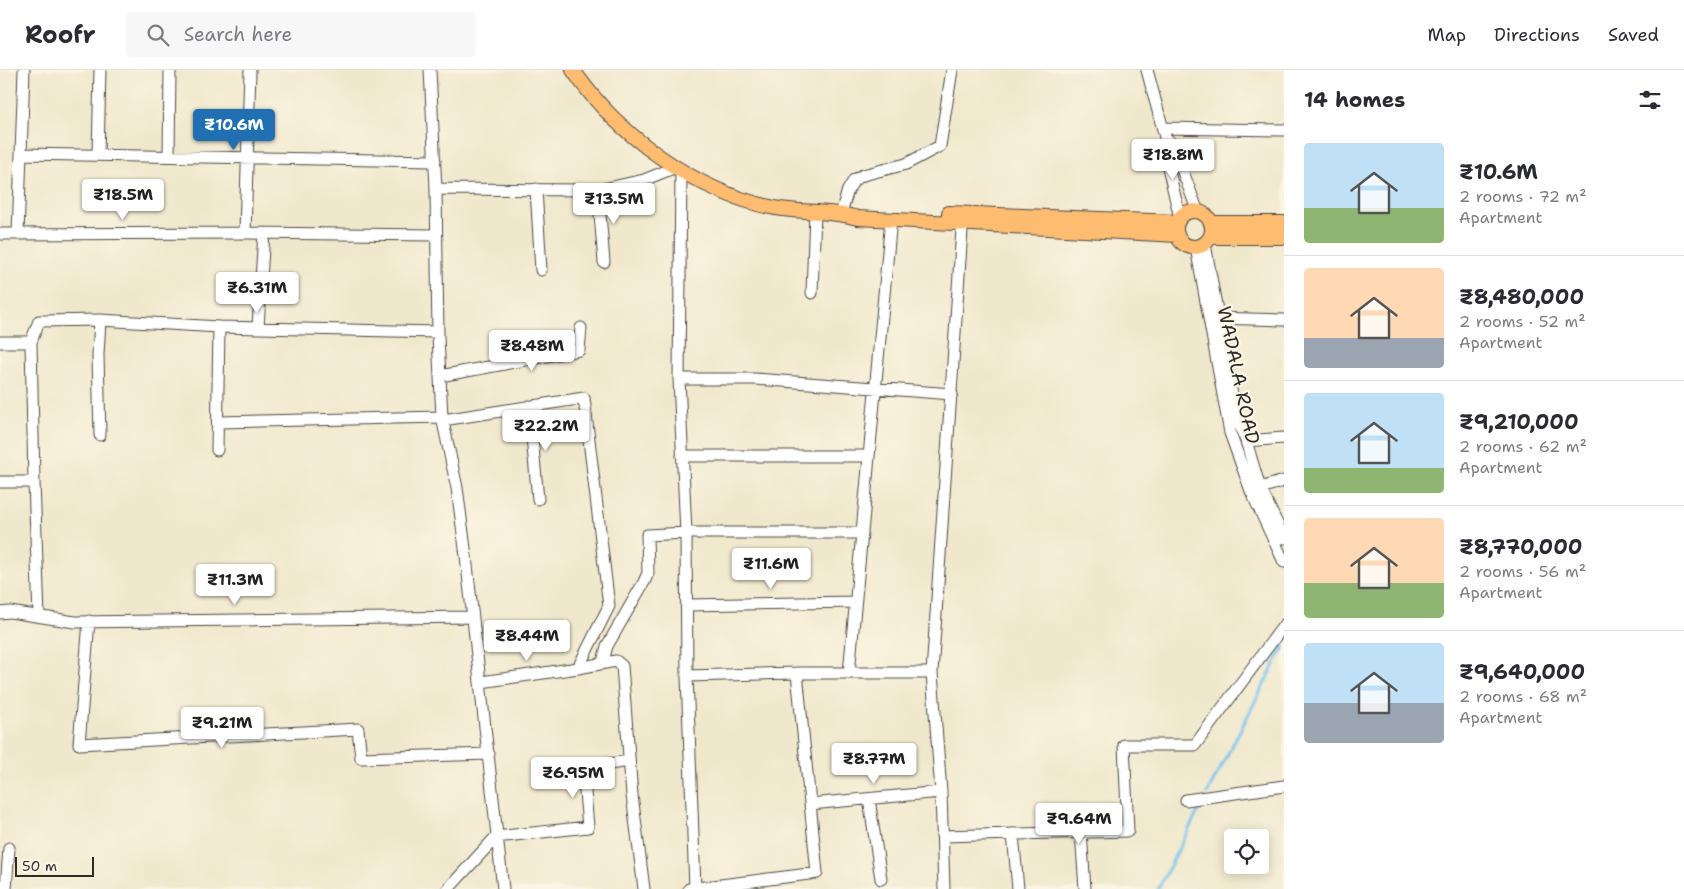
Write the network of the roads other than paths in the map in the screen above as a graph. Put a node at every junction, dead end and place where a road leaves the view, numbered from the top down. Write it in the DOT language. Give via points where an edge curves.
graph roads {
  1 [pos="24,70"];
  2 [pos="100,70"];
  3 [pos="170,70"];
  4 [pos="250,70"];
  5 [pos="430,70"];
  6 [pos="573,70"];
  7 [pos="952,70"];
  8 [pos="1147,70"];
  9 [pos="1284,130"];
  10 [pos="1164,133"];
  11 [pos="20,154"];
  12 [pos="98,155"];
  13 [pos="169,156"];
  14 [pos="247,157"];
  15 [pos="435,161"];
  16 [pos="678,169"];
  17 [pos="436,189"];
  18 [pos="536,189"];
  19 [pos="598,190"];
  20 [pos="815,212"];
  21 [pos="1198,212"];
  22 [pos="841,213"];
  23 [pos="963,218"];
  24 [pos="891,219"];
  25 [pos="1284,223"];
  26 [pos="1178,225"];
  27 [pos="245,233"];
  28 [pos="264,233"];
  29 [pos="0,234"];
  30 [pos="18,234"];
  31 [pos="436,235"];
  32 [pos="1284,237"];
  33 [pos="1205,238"];
  34 [pos="604,262"];
  35 [pos="541,270"];
  36 [pos="812,293"];
  37 [pos="1214,318"];
  38 [pos="100,320"];
  39 [pos="1284,320"];
  40 [pos="258,327"];
  41 [pos="219,328"];
  42 [pos="581,328"];
  43 [pos="438,332"];
  44 [pos="0,342"];
  45 [pos="31,342"];
  46 [pos="440,376"];
  47 [pos="679,379"];
  48 [pos="875,388"];
  49 [pos="952,394"];
  50 [pos="529,406"];
  51 [pos="443,418"];
  52 [pos="219,422"];
  53 [pos="100,435"];
  54 [pos="1284,438"];
  55 [pos="1246,441"];
  56 [pos="218,450"];
  57 [pos="682,456"];
  58 [pos="869,456"];
  59 [pos="1284,481"];
  60 [pos="0,482"];
  61 [pos="34,482"];
  62 [pos="1260,488"];
  63 [pos="538,499"];
  64 [pos="862,532"];
  65 [pos="686,533"];
  66 [pos="1284,538"];
  67 [pos="1284,562"];
  68 [pos="855,602"];
  69 [pos="687,605"];
  70 [pos="0,613"];
  71 [pos="39,616"];
  72 [pos="473,617"];
  73 [pos="88,621"];
  74 [pos="1284,625"];
  75 [pos="603,662"];
  76 [pos="578,668"];
  77 [pos="797,673"];
  78 [pos="849,673"];
  79 [pos="932,673"];
  80 [pos="687,676"];
  81 [pos="481,682"];
  82 [pos="489,754"];
  83 [pos="629,761"];
  84 [pos="1284,786"];
  85 [pos="941,792"];
  86 [pos="869,799"];
  87 [pos="1186,800"];
  88 [pos="810,804"];
  89 [pos="1081,832"];
  90 [pos="1013,834"];
  91 [pos="942,836"];
  92 [pos="496,837"];
  93 [pos="9,848"];
  94 [pos="881,879"];
  95 [pos="6,889"];
  96 [pos="448,889"];
  97 [pos="503,889"];
  98 [pos="644,889"];
  99 [pos="692,889"];
  100 [pos="944,889"];
  101 [pos="1018,889"];
  102 [pos="1086,889"];
  1 -- 11 [label="street"];
  2 -- 12 [label="street"];
  3 -- 13 [label="street"];
  4 -- 14 [label="street"];
  5 -- 15 [label="street"];
  6 -- 16 [label="main road" via="614,120"];
  7 -- 22 [label="street" via="940,146 906,164 854,180"];
  8 -- 10 [label="street"];
  9 -- 10 [label="street"];
  10 -- 21 [label="street" via="1173,145"];
  10 -- 26 [label="street" via="1164,150"];
  11 -- 12 [label="street"];
  11 -- 30 [label="street"];
  12 -- 13 [label="street"];
  13 -- 14 [label="street"];
  14 -- 15 [label="street"];
  14 -- 27 [label="street"];
  15 -- 17 [label="street"];
  16 -- 19 [label="street"];
  16 -- 20 [label="main road" via="708,186 761,205"];
  16 -- 47 [label="street"];
  17 -- 18 [label="street"];
  17 -- 31 [label="street"];
  18 -- 19 [label="street"];
  18 -- 35 [label="street"];
  19 -- 34 [label="street"];
  20 -- 22 [label="main road"];
  20 -- 36 [label="street"];
  21 -- 26 [label="main road" via="1187,213"];
  21 -- 33 [label="main road" via="1208,218"];
  22 -- 23 [label="main road" via="858,209"];
  22 -- 24 [label="main road" via="858,218"];
  23 -- 24 [label="main road"];
  23 -- 26 [label="main road"];
  23 -- 49 [label="street"];
  24 -- 48 [label="street"];
  25 -- 33 [label="main road"];
  26 -- 33 [label="main road" via="1184,244"];
  27 -- 28 [label="street"];
  27 -- 30 [label="street"];
  28 -- 31 [label="street"];
  28 -- 40 [label="street"];
  29 -- 30 [label="street"];
  31 -- 43 [label="street"];
  32 -- 33 [label="main road"];
  33 -- 37 [label="street, WADALA ROAD"];
  37 -- 39 [label="street"];
  37 -- 55 [label="street, WADALA ROAD" via="1236,418"];
  37 -- 67 [label="street, WADALA ROAD" via="1230,433 1251,491"];
  38 -- 41 [label="street"];
  38 -- 45 [label="street" via="39,320"];
  38 -- 53 [label="street"];
  40 -- 41 [label="street"];
  40 -- 43 [label="street"];
  41 -- 52 [label="street"];
  42 -- 46 [label="street" via="579,350"];
  43 -- 46 [label="street"];
  44 -- 45 [label="street"];
  45 -- 61 [label="street"];
  46 -- 51 [label="street"];
  47 -- 48 [label="street" via="756,378"];
  47 -- 57 [label="street"];
  48 -- 49 [label="street"];
  48 -- 58 [label="street"];
  49 -- 79 [label="street"];
  50 -- 51 [label="street"];
  50 -- 63 [label="street"];
  50 -- 76 [label="street" via="584,398 609,606"];
  51 -- 52 [label="street"];
  51 -- 72 [label="street" via="457,488"];
  52 -- 56 [label="street"];
  54 -- 55 [label="street"];
  55 -- 62 [label="street, WADALA ROAD"];
  57 -- 58 [label="street"];
  57 -- 65 [label="street"];
  58 -- 64 [label="street"];
  59 -- 62 [label="street"];
  60 -- 61 [label="street"];
  61 -- 71 [label="street"];
  62 -- 66 [label="street, WADALA ROAD"];
  64 -- 65 [label="street"];
  64 -- 68 [label="street"];
  65 -- 69 [label="street"];
  65 -- 75 [label="street" via="647,535 648,573 607,646"];
  68 -- 69 [label="street"];
  68 -- 78 [label="street"];
  69 -- 80 [label="street"];
  70 -- 71 [label="street"];
  71 -- 73 [label="street"];
  72 -- 73 [label="street"];
  72 -- 81 [label="street"];
  73 -- 82 [label="street" via="79,744 358,729 361,758"];
  74 -- 89 [label="street" via="1195,745 1124,745 1128,831"];
  75 -- 76 [label="street"];
  75 -- 83 [label="street" via="616,661 622,666"];
  76 -- 81 [label="street"];
  77 -- 78 [label="street"];
  77 -- 80 [label="street"];
  77 -- 88 [label="street"];
  78 -- 79 [label="street"];
  79 -- 85 [label="street"];
  80 -- 99 [label="street"];
  81 -- 82 [label="street"];
  82 -- 92 [label="street"];
  83 -- 92 [label="street" via="583,768 588,828"];
  83 -- 98 [label="street"];
  84 -- 87 [label="street"];
  85 -- 86 [label="street"];
  85 -- 91 [label="street"];
  86 -- 88 [label="street"];
  86 -- 94 [label="street"];
  88 -- 99 [label="street" via="817,873"];
  89 -- 90 [label="street"];
  89 -- 102 [label="street"];
  90 -- 91 [label="street"];
  90 -- 101 [label="street"];
  91 -- 100 [label="street"];
  92 -- 96 [label="street"];
  92 -- 97 [label="street"];
  93 -- 95 [label="street"];
}
